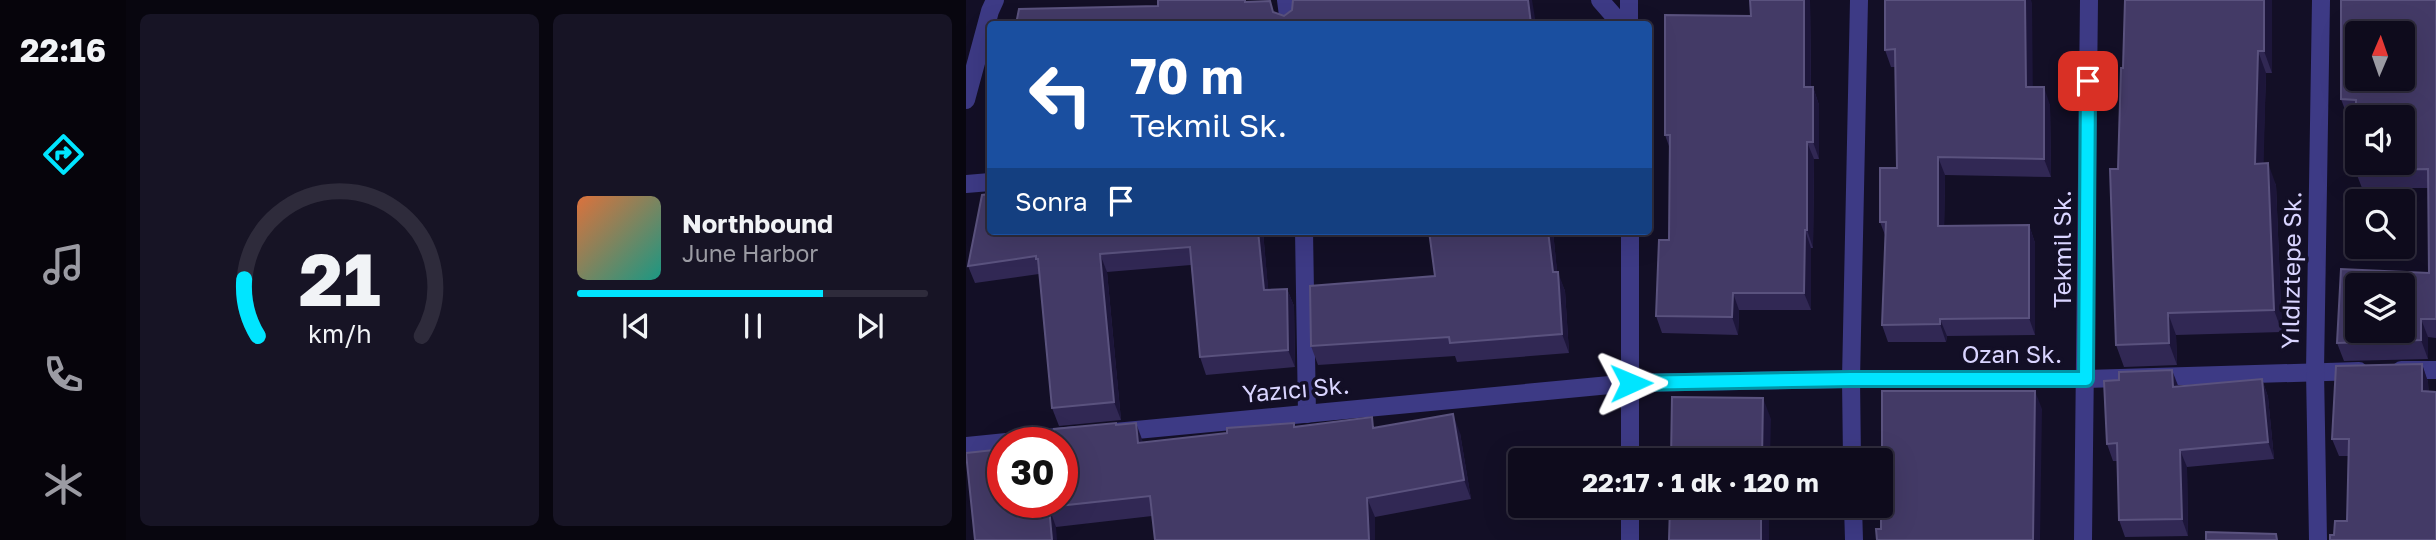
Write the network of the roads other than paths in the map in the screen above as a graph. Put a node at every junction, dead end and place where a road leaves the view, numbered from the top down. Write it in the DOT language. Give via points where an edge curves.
graph roads {
  1 [pos="995,0"];
  2 [pos="1286,0"];
  3 [pos="1600,0"];
  4 [pos="1629,0"];
  5 [pos="1859,0"];
  6 [pos="2089,0"];
  7 [pos="2321,0"];
  8 [pos="987,21"];
  9 [pos="1289,21"];
  10 [pos="1618,21"];
  11 [pos="1629,21"];
  12 [pos="987,22"];
  13 [pos="966,100"];
  14 [pos="987,182"];
  15 [pos="966,184"];
  16 [pos="1304,235"];
  17 [pos="1630,235"];
  18 [pos="2436,370"];
  19 [pos="2315,371"];
  20 [pos="1851,379"];
  21 [pos="2086,379"];
  22 [pos="1631,383"];
  23 [pos="1307,414"];
  24 [pos="966,446"];
  25 [pos="1630,448"];
  26 [pos="1853,448"];
  27 [pos="1630,518"];
  28 [pos="1853,518"];
  29 [pos="1630,540"];
  30 [pos="1854,540"];
  31 [pos="2083,540"];
  32 [pos="2318,540"];
  1 -- 8 [label="street"];
  2 -- 9 [label="street"];
  3 -- 10 [label="street"];
  4 -- 11 [label="street"];
  5 -- 20 [label="street"];
  6 -- 21 [label="street, Tekmil Sk."];
  7 -- 19 [label="street, Yıldıztepe Sk."];
  12 -- 13 [label="street"];
  14 -- 15 [label="street"];
  16 -- 23 [label="street"];
  17 -- 22 [label="street"];
  18 -- 19 [label="street, Ozan Sk."];
  19 -- 21 [label="street, Ozan Sk."];
  19 -- 32 [label="street, Yıldıztepe Sk."];
  20 -- 21 [label="street, Ozan Sk."];
  20 -- 22 [label="street, Ozan Sk."];
  20 -- 26 [label="street"];
  21 -- 31 [label="street, Tekmil Sk."];
  22 -- 23 [label="street, Yazıcı Sk."];
  22 -- 25 [label="street"];
  23 -- 24 [label="street, Yazıcı Sk."];
  27 -- 29 [label="street"];
  28 -- 30 [label="street"];
}
